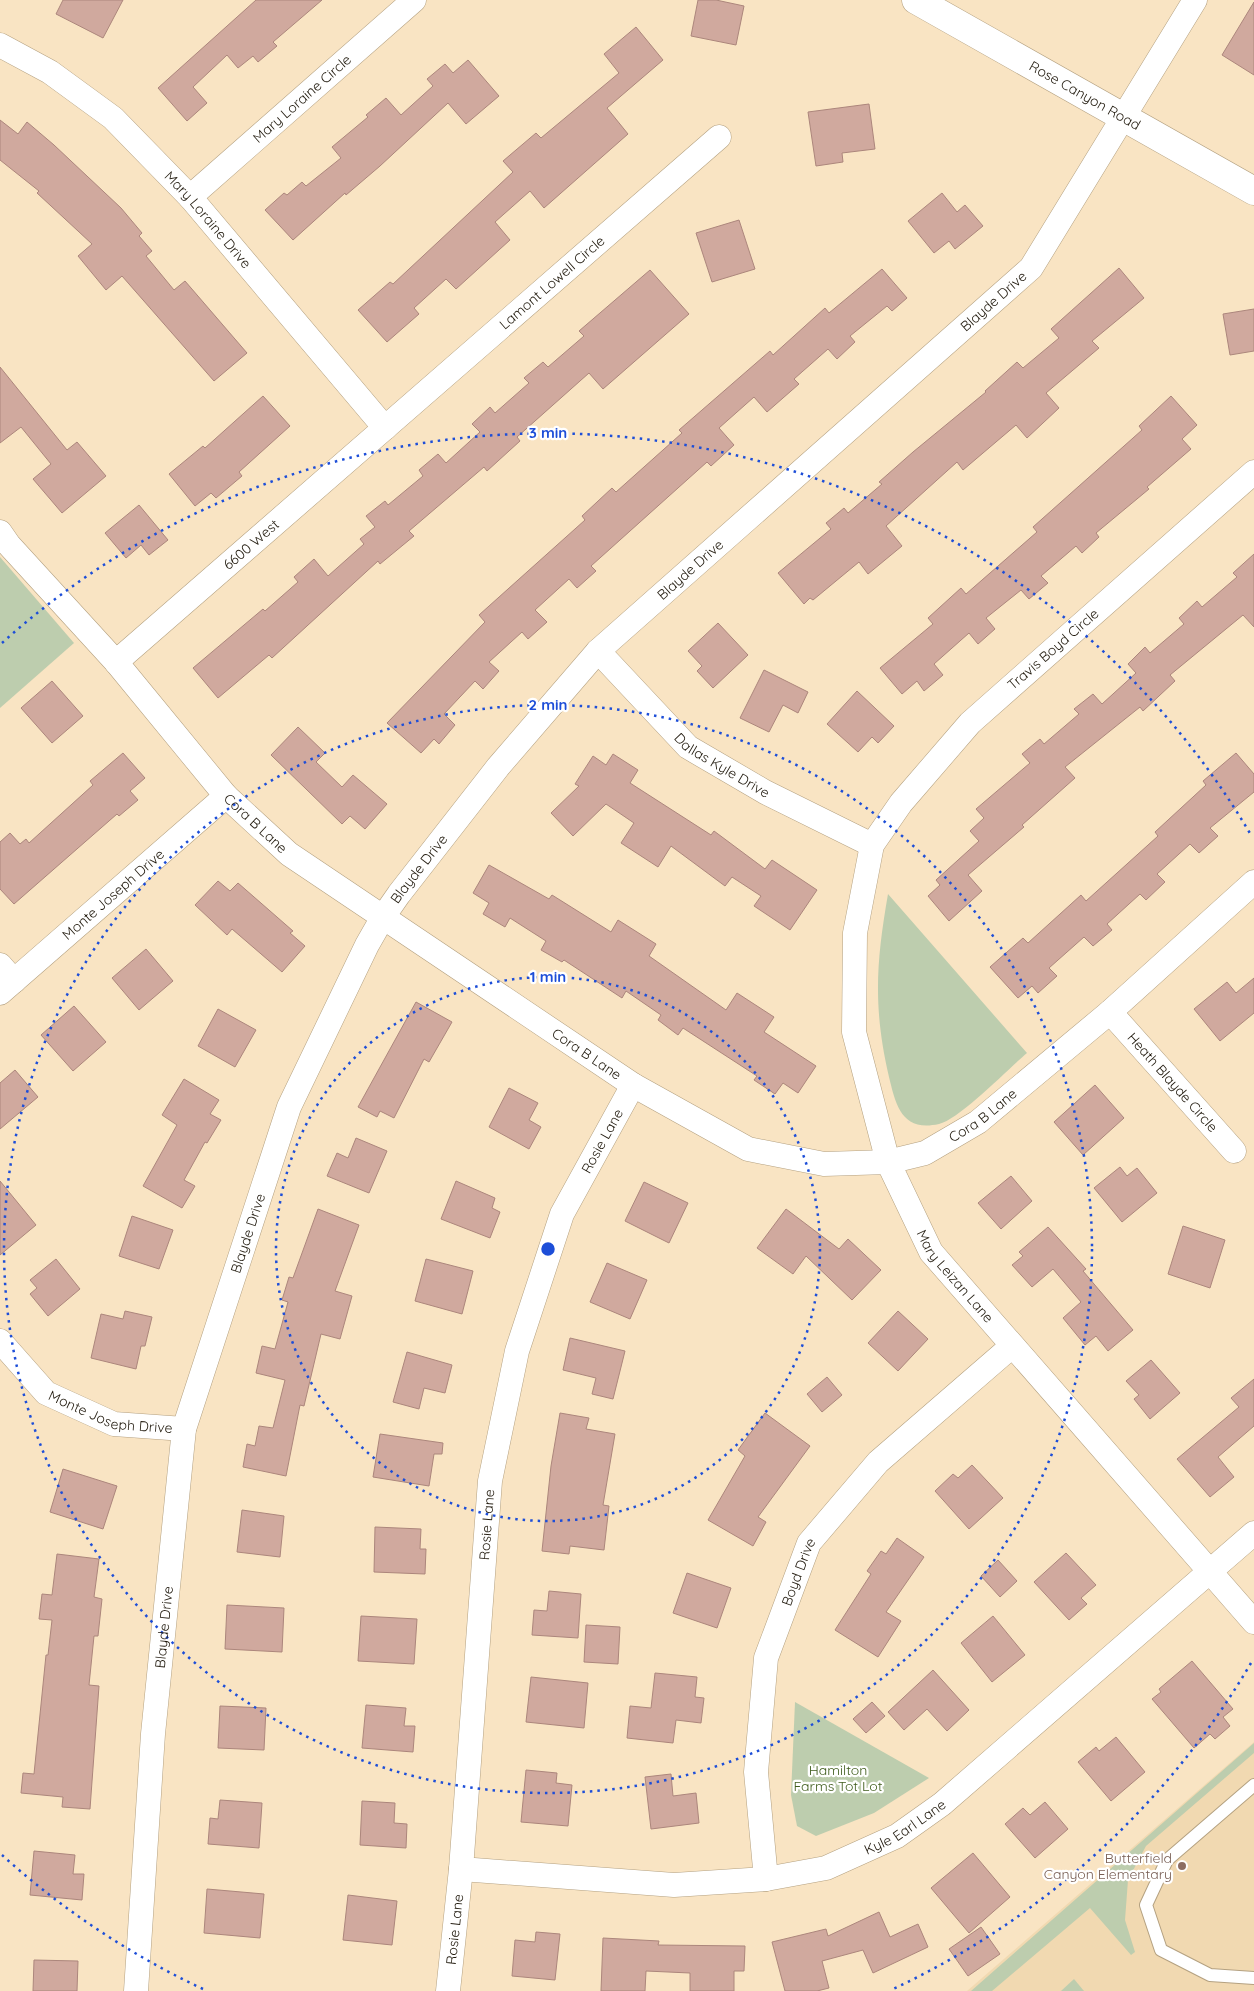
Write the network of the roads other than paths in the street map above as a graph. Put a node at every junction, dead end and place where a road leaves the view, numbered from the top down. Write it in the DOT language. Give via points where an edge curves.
graph roads {
  1 [pos="414,0"];
  2 [pos="916,0"];
  3 [pos="1195,0"];
  4 [pos="0,45"];
  5 [pos="1122,116"];
  6 [pos="719,137"];
  7 [pos="1254,191"];
  8 [pos="190,197"];
  9 [pos="385,428"];
  10 [pos="1254,472"];
  11 [pos="0,532"];
  12 [pos="598,651"];
  13 [pos="116,662"];
  14 [pos="226,796"];
  15 [pos="872,845"];
  16 [pos="1254,882"];
  17 [pos="383,917"];
  18 [pos="5,980"];
  19 [pos="1110,1012"];
  20 [pos="633,1085"];
  21 [pos="1234,1151"];
  22 [pos="888,1162"];
  23 [pos="0,1341"];
  24 [pos="1012,1346"];
  25 [pos="184,1429"];
  26 [pos="1254,1533"];
  27 [pos="1210,1571"];
  28 [pos="1254,1622"];
  29 [pos="1254,1785"];
  30 [pos="461,1869"];
  31 [pos="766,1880"];
  32 [pos="1254,1978"];
  33 [pos="136,1991"];
  34 [pos="448,1991"];
  1 -- 8 [label="street, Mary Loraine Circle"];
  2 -- 5 [label="street, Rose Canyon Road"];
  3 -- 5 [label="street, Blayde Drive"];
  4 -- 8 [label="street, Mary Loraine Drive" via="50,72 113,118"];
  5 -- 7 [label="street, Rose Canyon Road"];
  5 -- 12 [label="street, Blayde Drive" via="1032,268"];
  6 -- 9 [label="street, Lamont Lowell Circle"];
  8 -- 9 [label="street, Mary Loraine Drive"];
  9 -- 13 [label="street, 6600 West"];
  10 -- 15 [label="street, Travis Boyd Circle" via="970,723 901,803"];
  11 -- 13 [label="street, Cora B Lane"];
  12 -- 15 [label="street, Dallas Kyle Drive" via="688,747 765,792"];
  12 -- 17 [label="street, Blayde Drive" via="498,767"];
  13 -- 14 [label="street, Cora B Lane"];
  14 -- 17 [label="street, Cora B Lane" via="289,854"];
  14 -- 18 [label="street, Monte Joseph Drive"];
  15 -- 22 [label="street, Mary Leizan Lane" via="855,934 854,1032"];
  16 -- 19 [label="street, Cora B Lane"];
  17 -- 20 [label="street, Cora B Lane"];
  17 -- 25 [label="street, Blayde Drive" via="289,1106"];
  19 -- 21 [label="street, Heath Blayde Circle"];
  19 -- 22 [label="street, Cora B Lane" via="978,1122 925,1153"];
  20 -- 22 [label="street, Cora B Lane" via="748,1149 824,1164"];
  20 -- 30 [label="street, Rosie Lane" via="562,1214 517,1350 490,1481"];
  22 -- 24 [label="street, Mary Leizan Lane" via="932,1252"];
  23 -- 25 [label="street, Monte Joseph Drive" via="46,1393 114,1424"];
  24 -- 27 [label="street, Mary Leizan Lane"];
  24 -- 31 [label="street, Boyd Drive" via="878,1462 809,1543 766,1658 756,1772"];
  25 -- 33 [label="street, Blayde Drive" via="153,1734"];
  26 -- 27 [label="street, Kyle Earl Lane"];
  27 -- 28 [label="street, Mary Leizan Lane"];
  27 -- 31 [label="street, Kyle Earl Lane" via="942,1804 897,1836 826,1868"];
  29 -- 32 [label="lane" via="1167,1860 1146,1905 1161,1950 1210,1975"];
  30 -- 31 [label="street, Kyle Earl Lane" via="674,1885"];
  30 -- 34 [label="street, Rosie Lane"];
}
